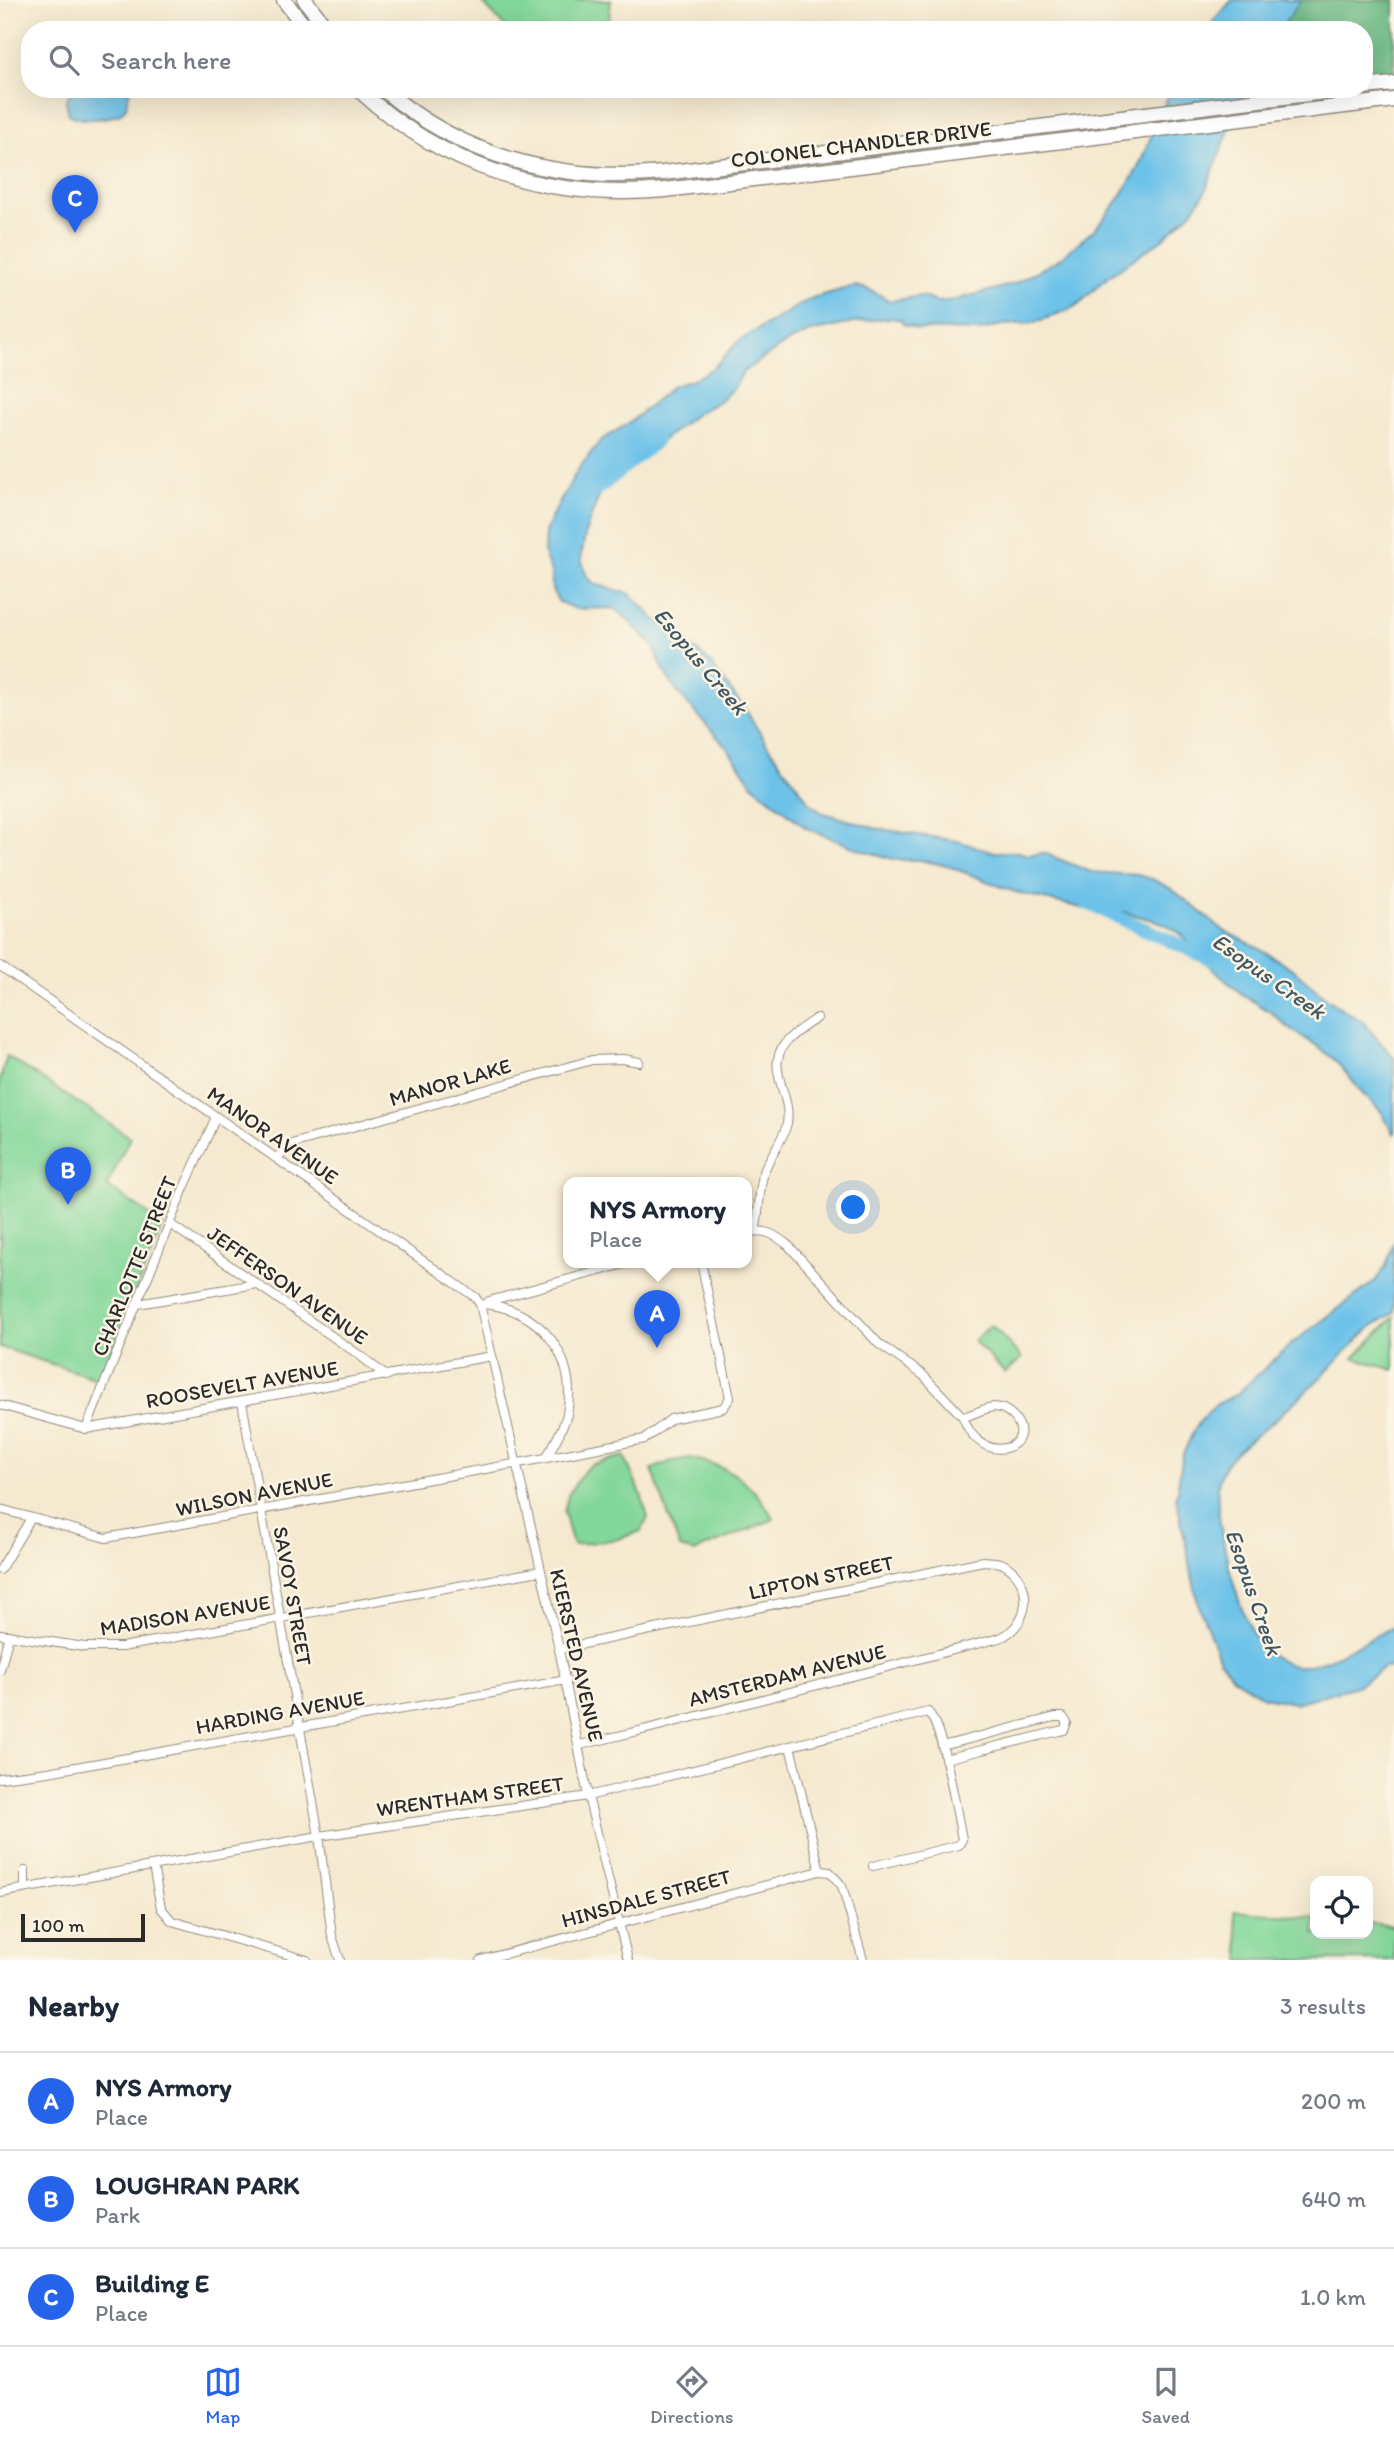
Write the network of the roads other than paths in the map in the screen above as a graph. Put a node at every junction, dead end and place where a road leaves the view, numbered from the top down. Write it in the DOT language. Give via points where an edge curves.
graph roads {
  1 [pos="284,0"];
  2 [pos="304,0"];
  3 [pos="300,21"];
  4 [pos="321,21"];
  5 [pos="1394,84"];
  6 [pos="1373,86"];
  7 [pos="369,98"];
  8 [pos="395,98"];
  9 [pos="1276,98"];
  10 [pos="1394,100"];
  11 [pos="0,966"];
  12 [pos="817,1018"];
  13 [pos="639,1062"];
  14 [pos="216,1117"];
  15 [pos="275,1158"];
  16 [pos="170,1224"];
  17 [pos="752,1227"];
  18 [pos="752,1232"];
  19 [pos="610,1268"];
  20 [pos="702,1268"];
  21 [pos="256,1284"];
  22 [pos="138,1304"];
  23 [pos="480,1304"];
  24 [pos="492,1356"];
  25 [pos="386,1376"];
  26 [pos="242,1402"];
  27 [pos="0,1405"];
  28 [pos="963,1418"];
  29 [pos="86,1429"];
  30 [pos="546,1458"];
  31 [pos="517,1464"];
  32 [pos="0,1509"];
  33 [pos="260,1510"];
  34 [pos="31,1518"];
  35 [pos="0,1570"];
  36 [pos="540,1571"];
  37 [pos="279,1617"];
  38 [pos="4,1634"];
  39 [pos="1003,1637"];
  40 [pos="559,1649"];
  41 [pos="0,1670"];
  42 [pos="566,1680"];
  43 [pos="299,1726"];
  44 [pos="580,1745"];
  45 [pos="790,1746"];
  46 [pos="942,1746"];
  47 [pos="945,1759"];
  48 [pos="0,1778"];
  49 [pos="588,1796"];
  50 [pos="319,1836"];
  51 [pos="153,1866"];
  52 [pos="873,1866"];
  53 [pos="24,1871"];
  54 [pos="820,1871"];
  55 [pos="26,1888"];
  56 [pos="0,1893"];
  57 [pos="618,1924"];
  58 [pos="307,1960"];
  59 [pos="340,1960"];
  60 [pos="481,1960"];
  61 [pos="628,1960"];
  62 [pos="863,1960"];
  1 -- 3 [label="highway"];
  2 -- 4 [label="highway"];
  5 -- 6 [label="highway"];
  7 -- 10 [label="highway, COLONEL CHANDLER DRIVE" via="429,143 471,164 532,183 599,192 664,190"];
  8 -- 9 [label="highway, COLONEL CHANDLER DRIVE" via="425,121 478,149 536,167 600,176 663,173"];
  11 -- 14 [label="street, MANOR AVENUE"];
  12 -- 17 [label="street" via="782,1046 778,1074 787,1102 787,1125 763,1174"];
  13 -- 15 [label="street, MANOR LAKE" via="592,1060 295,1143"];
  14 -- 15 [label="street, MANOR AVENUE"];
  14 -- 16 [label="street, CHARLOTTE STREET"];
  15 -- 23 [label="street, MANOR AVENUE"];
  16 -- 21 [label="street, JEFFERSON AVENUE"];
  16 -- 22 [label="street, CHARLOTTE STREET"];
  18 -- 28 [label="street" via="772,1233 789,1246 879,1344 922,1375"];
  19 -- 23 [label="street"];
  20 -- 30 [label="street, WILSON AVENUE" via="728,1404 671,1419 645,1439"];
  21 -- 22 [label="street"];
  21 -- 25 [label="street, JEFFERSON AVENUE"];
  22 -- 29 [label="street, CHARLOTTE STREET"];
  23 -- 24 [label="street"];
  23 -- 30 [label="street" via="498,1304 523,1315 547,1334 566,1368 566,1418"];
  24 -- 25 [label="street, ROOSEVELT AVENUE"];
  24 -- 31 [label="street, KIERSTED AVENUE"];
  25 -- 26 [label="street, ROOSEVELT AVENUE"];
  26 -- 29 [label="street, ROOSEVELT AVENUE"];
  26 -- 33 [label="street, SAVOY STREET"];
  27 -- 29 [label="street, ROOSEVELT AVENUE"];
  28 -- 28 [label="street" via="1001,1408 1015,1419 1020,1434 1010,1448 991,1449"];
  30 -- 31 [label="street, WILSON AVENUE"];
  31 -- 33 [label="street, WILSON AVENUE"];
  31 -- 36 [label="street, KIERSTED AVENUE"];
  32 -- 34 [label="street, WILSON AVENUE"];
  33 -- 34 [label="street, WILSON AVENUE" via="106,1538"];
  33 -- 37 [label="street, SAVOY STREET"];
  34 -- 35 [label="street"];
  36 -- 37 [label="street, MADISON AVENUE"];
  36 -- 40 [label="street, KIERSTED AVENUE"];
  37 -- 38 [label="street, MADISON AVENUE" via="103,1649"];
  37 -- 43 [label="street, SAVOY STREET"];
  38 -- 41 [label="street"];
  39 -- 40 [label="street, LIPTON STREET" via="1020,1623 1025,1597 1016,1575 1004,1565 983,1561"];
  39 -- 44 [label="street, AMSTERDAM AVENUE"];
  40 -- 42 [label="street, KIERSTED AVENUE"];
  42 -- 43 [label="street, HARDING AVENUE"];
  42 -- 44 [label="street, KIERSTED AVENUE"];
  43 -- 48 [label="street, HARDING AVENUE"];
  43 -- 50 [label="street, SAVOY STREET"];
  44 -- 49 [label="street, KIERSTED AVENUE"];
  45 -- 46 [label="street, WRENTHAM STREET" via="928,1712"];
  45 -- 49 [label="street, WRENTHAM STREET"];
  45 -- 54 [label="street"];
  46 -- 47 [label="street"];
  46 -- 47 [label="street" via="1055,1717 1063,1717 1067,1723 1064,1730"];
  47 -- 52 [label="street" via="960,1844"];
  49 -- 50 [label="street, WRENTHAM STREET"];
  49 -- 57 [label="street, KIERSTED AVENUE"];
  50 -- 51 [label="street, WRENTHAM STREET"];
  50 -- 59 [label="street, SAVOY STREET" via="332,1936"];
  51 -- 55 [label="street, WRENTHAM STREET"];
  51 -- 58 [label="street" via="161,1908 172,1921"];
  53 -- 55 [label="street"];
  54 -- 57 [label="street, HINSDALE STREET"];
  54 -- 62 [label="street" via="830,1872 842,1886"];
  55 -- 56 [label="street, WRENTHAM STREET"];
  57 -- 60 [label="street, HINSDALE STREET"];
  57 -- 61 [label="street, KIERSTED AVENUE"];
}
